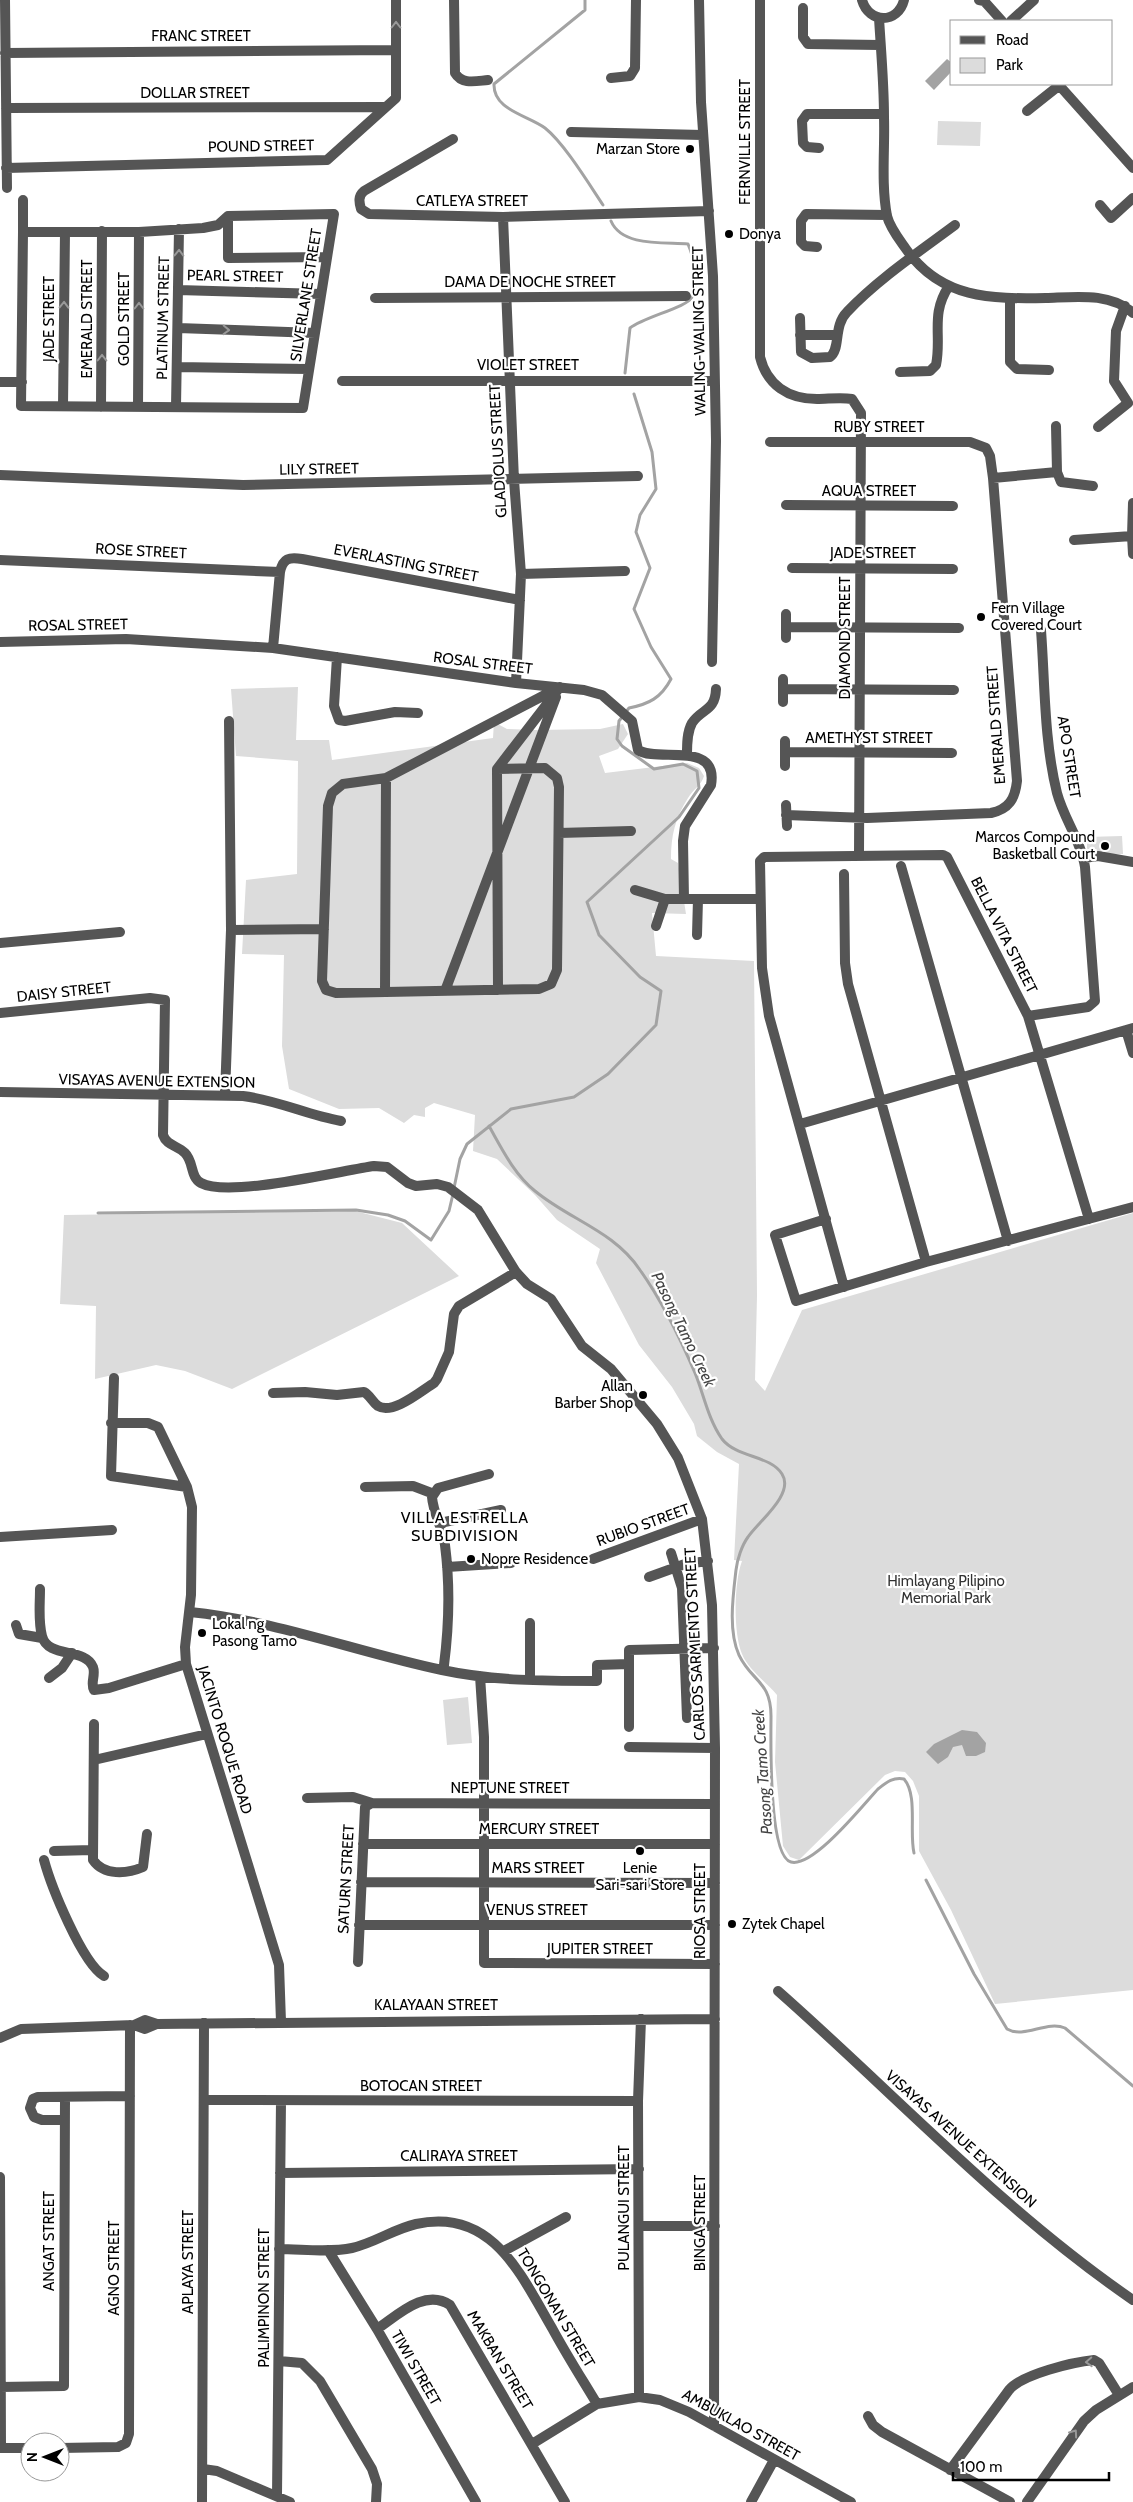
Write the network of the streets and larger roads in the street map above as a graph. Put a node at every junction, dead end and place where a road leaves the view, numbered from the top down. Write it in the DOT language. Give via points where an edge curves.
graph roads {
  1 [pos="5,0"];
  2 [pos="396,0"];
  3 [pos="454,0"];
  4 [pos="636,0"];
  5 [pos="699,0"];
  6 [pos="760,0"];
  7 [pos="862,0"];
  8 [pos="904,0"];
  9 [pos="978,0"];
  10 [pos="1034,0"];
  11 [pos="803,8"];
  12 [pos="879,18"];
  13 [pos="1001,20"];
  14 [pos="1012,20"];
  15 [pos="880,45"];
  16 [pos="396,50"];
  17 [pos="5,53"];
  18 [pos="611,78"];
  19 [pos="488,80"];
  20 [pos="1058,85"];
  21 [pos="1060,85"];
  22 [pos="6,108"];
  23 [pos="384,108"];
  24 [pos="1026,111"];
  25 [pos="884,114"];
  26 [pos="571,132"];
  27 [pos="703,135"];
  28 [pos="453,139"];
  29 [pos="819,148"];
  30 [pos="6,168"];
  31 [pos="1133,168"];
  32 [pos="7,188"];
  33 [pos="1133,198"];
  34 [pos="23,200"];
  35 [pos="1100,205"];
  36 [pos="709,211"];
  37 [pos="228,216"];
  38 [pos="887,216"];
  39 [pos="503,217"];
  40 [pos="955,225"];
  41 [pos="180,229"];
  42 [pos="102,231"];
  43 [pos="23,232"];
  44 [pos="64,232"];
  45 [pos="139,232"];
  46 [pos="816,247"];
  47 [pos="327,257"];
  48 [pos="912,257"];
  49 [pos="949,286"];
  50 [pos="178,290"];
  51 [pos="321,294"];
  52 [pos="505,296"];
  53 [pos="686,296"];
  54 [pos="375,298"];
  55 [pos="1010,298"];
  56 [pos="1129,309"];
  57 [pos="800,318"];
  58 [pos="178,328"];
  59 [pos="315,332"];
  60 [pos="800,335"];
  61 [pos="836,335"];
  62 [pos="177,367"];
  63 [pos="309,369"];
  64 [pos="1049,370"];
  65 [pos="900,372"];
  66 [pos="509,380"];
  67 [pos="342,381"];
  68 [pos="714,381"];
  69 [pos="0,382"];
  70 [pos="22,382"];
  71 [pos="63,406"];
  72 [pos="101,407"];
  73 [pos="138,407"];
  74 [pos="176,407"];
  75 [pos="861,421"];
  76 [pos="1056,426"];
  77 [pos="1098,427"];
  78 [pos="770,442"];
  79 [pos="861,442"];
  80 [pos="986,448"];
  81 [pos="1057,472"];
  82 [pos="0,475"];
  83 [pos="638,476"];
  84 [pos="994,478"];
  85 [pos="514,480"];
  86 [pos="1093,486"];
  87 [pos="1133,502"];
  88 [pos="786,505"];
  89 [pos="861,505"];
  90 [pos="953,506"];
  91 [pos="1132,536"];
  92 [pos="1074,540"];
  93 [pos="1133,554"];
  94 [pos="0,560"];
  95 [pos="792,568"];
  96 [pos="860,568"];
  97 [pos="953,569"];
  98 [pos="626,571"];
  99 [pos="280,572"];
  100 [pos="521,574"];
  101 [pos="520,600"];
  102 [pos="786,614"];
  103 [pos="786,627"];
  104 [pos="860,628"];
  105 [pos="959,628"];
  106 [pos="1041,630"];
  107 [pos="786,638"];
  108 [pos="0,642"];
  109 [pos="273,648"];
  110 [pos="337,657"];
  111 [pos="712,662"];
  112 [pos="516,683"];
  113 [pos="560,687"];
  114 [pos="716,689"];
  115 [pos="860,690"];
  116 [pos="954,690"];
  117 [pos="783,702"];
  118 [pos="418,713"];
  119 [pos="229,721"];
  120 [pos="785,740"];
  121 [pos="785,752"];
  122 [pos="860,753"];
  123 [pos="952,753"];
  124 [pos="687,754"];
  125 [pos="785,766"];
  126 [pos="497,769"];
  127 [pos="386,778"];
  128 [pos="786,815"];
  129 [pos="860,818"];
  130 [pos="631,831"];
  131 [pos="559,833"];
  132 [pos="859,856"];
  133 [pos="1084,858"];
  134 [pos="1133,862"];
  135 [pos="901,866"];
  136 [pos="844,874"];
  137 [pos="635,890"];
  138 [pos="665,899"];
  139 [pos="684,899"];
  140 [pos="698,899"];
  141 [pos="759,903"];
  142 [pos="656,926"];
  143 [pos="324,929"];
  144 [pos="231,930"];
  145 [pos="120,932"];
  146 [pos="697,935"];
  147 [pos="0,943"];
  148 [pos="498,990"];
  149 [pos="445,991"];
  150 [pos="385,992"];
  151 [pos="1094,1004"];
  152 [pos="0,1013"];
  153 [pos="1028,1016"];
  154 [pos="1130,1029"];
  155 [pos="1133,1053"];
  156 [pos="1041,1055"];
  157 [pos="961,1078"];
  158 [pos="0,1092"];
  159 [pos="225,1095"];
  160 [pos="163,1096"];
  161 [pos="881,1101"];
  162 [pos="340,1121"];
  163 [pos="800,1124"];
  164 [pos="1133,1207"];
  165 [pos="826,1219"];
  166 [pos="1089,1220"];
  167 [pos="1008,1241"];
  168 [pos="926,1262"];
  169 [pos="516,1272"];
  170 [pos="844,1287"];
  171 [pos="114,1378"];
  172 [pos="273,1392"];
  173 [pos="111,1423"];
  174 [pos="489,1474"];
  175 [pos="186,1487"];
  176 [pos="365,1487"];
  177 [pos="434,1494"];
  178 [pos="501,1510"];
  179 [pos="702,1519"];
  180 [pos="440,1523"];
  181 [pos="112,1530"];
  182 [pos="0,1537"];
  183 [pos="671,1552"];
  184 [pos="593,1559"];
  185 [pos="708,1561"];
  186 [pos="512,1563"];
  187 [pos="447,1567"];
  188 [pos="676,1567"];
  189 [pos="649,1576"];
  190 [pos="40,1589"];
  191 [pos="190,1612"];
  192 [pos="530,1623"];
  193 [pos="16,1625"];
  194 [pos="42,1638"];
  195 [pos="686,1648"];
  196 [pos="714,1648"];
  197 [pos="72,1654"];
  198 [pos="186,1664"];
  199 [pos="629,1664"];
  200 [pos="442,1670"];
  201 [pos="480,1676"];
  202 [pos="48,1678"];
  203 [pos="530,1680"];
  204 [pos="687,1718"];
  205 [pos="94,1724"];
  206 [pos="629,1727"];
  207 [pos="207,1734"];
  208 [pos="630,1747"];
  209 [pos="715,1748"];
  210 [pos="94,1760"];
  211 [pos="307,1798"];
  212 [pos="372,1803"];
  213 [pos="484,1803"];
  214 [pos="715,1804"];
  215 [pos="147,1834"];
  216 [pos="363,1844"];
  217 [pos="484,1844"];
  218 [pos="715,1844"];
  219 [pos="54,1850"];
  220 [pos="92,1850"];
  221 [pos="44,1860"];
  222 [pos="361,1882"];
  223 [pos="484,1882"];
  224 [pos="715,1883"];
  225 [pos="359,1925"];
  226 [pos="483,1925"];
  227 [pos="715,1925"];
  228 [pos="358,1962"];
  229 [pos="715,1964"];
  230 [pos="104,1976"];
  231 [pos="778,1991"];
  232 [pos="641,2019"];
  233 [pos="715,2019"];
  234 [pos="281,2022"];
  235 [pos="204,2023"];
  236 [pos="132,2025"];
  237 [pos="0,2038"];
  238 [pos="130,2096"];
  239 [pos="65,2097"];
  240 [pos="204,2100"];
  241 [pos="281,2101"];
  242 [pos="638,2101"];
  243 [pos="63,2120"];
  244 [pos="639,2169"];
  245 [pos="280,2172"];
  246 [pos="0,2177"];
  247 [pos="0,2201"];
  248 [pos="566,2217"];
  249 [pos="639,2226"];
  250 [pos="715,2226"];
  251 [pos="279,2249"];
  252 [pos="328,2250"];
  253 [pos="504,2251"];
  254 [pos="0,2263"];
  255 [pos="1133,2300"];
  256 [pos="0,2327"];
  257 [pos="376,2329"];
  258 [pos="279,2361"];
  259 [pos="1,2387"];
  260 [pos="1133,2387"];
  261 [pos="1119,2395"];
  262 [pos="639,2397"];
  263 [pos="596,2404"];
  264 [pos="868,2416"];
  265 [pos="714,2426"];
  266 [pos="532,2444"];
  267 [pos="1,2448"];
  268 [pos="20,2448"];
  269 [pos="70,2448"];
  270 [pos="774,2460"];
  271 [pos="203,2469"];
  272 [pos="950,2470"];
  273 [pos="277,2496"];
  274 [pos="202,2502"];
  275 [pos="290,2502"];
  276 [pos="376,2502"];
  277 [pos="476,2502"];
  278 [pos="565,2502"];
  279 [pos="751,2502"];
  280 [pos="851,2502"];
  281 [pos="1010,2502"];
  282 [pos="1027,2502"];
  1 -- 17 [label="street"];
  16 -- 2 [label="street, POUND STREET, one-way"];
  3 -- 19 [label="street" via="455,73 468,82"];
  4 -- 18 [label="street" via="635,68 630,76"];
  5 -- 27 [label="street, WALING-WALING STREET"];
  6 -- 75 [label="street, FERNVILLE STREET" via="760,357 767,376 780,390 805,399 852,400 859,408"];
  7 -- 12 [label="street" via="870,14"];
  8 -- 12 [label="street" via="896,14"];
  9 -- 13 [label="street" via="984,1"];
  10 -- 14 [label="street"];
  11 -- 15 [label="street" via="803,37 808,44"];
  12 -- 15 [label="street"];
  15 -- 25 [label="street"];
  16 -- 17 [label="street, FRANC STREET"];
  16 -- 23 [label="street, POUND STREET" via="396,98"];
  17 -- 22 [label="street"];
  20 -- 24 [label="street"];
  21 -- 31 [label="street"];
  22 -- 23 [label="street, DOLLAR STREET"];
  22 -- 30 [label="street"];
  23 -- 30 [label="street, POUND STREET" via="327,160"];
  25 -- 29 [label="street" via="807,114 802,121 803,142 807,147"];
  25 -- 38 [label="street"];
  26 -- 27 [label="street"];
  27 -- 36 [label="street, WALING-WALING STREET"];
  28 -- 39 [label="street, CATLEYA STREET" via="360,194 360,209 370,214"];
  30 -- 32 [label="street"];
  33 -- 35 [label="street" via="1111,218"];
  34 -- 43 [label="street"];
  36 -- 39 [label="street, CATLEYA STREET"];
  36 -- 68 [label="street, WALING-WALING STREET" via="713,251"];
  37 -- 41 [label="street, SILVERLANE STREET" via="218,225"];
  37 -- 47 [label="street" via="228,258"];
  37 -- 47 [label="street, SILVERLANE STREET" via="334,214"];
  38 -- 46 [label="street" via="806,214 801,221 801,242 805,246"];
  38 -- 48 [label="street"];
  39 -- 52 [label="street, GLADIOLUS STREET"];
  40 -- 48 [label="street"];
  41 -- 45 [label="street, SILVERLANE STREET"];
  50 -- 41 [label="street, PLATINUM STREET, one-way"];
  42 -- 44 [label="street, SILVERLANE STREET"];
  42 -- 45 [label="street, SILVERLANE STREET"];
  72 -- 42 [label="street, EMERALD STREET, one-way"];
  43 -- 44 [label="street, SILVERLANE STREET"];
  43 -- 70 [label="street, SILVERLANE STREET"];
  71 -- 44 [label="street, JADE STREET, one-way"];
  73 -- 45 [label="street, GOLD STREET, one-way"];
  47 -- 51 [label="street, SILVERLANE STREET"];
  48 -- 49 [label="street"];
  48 -- 61 [label="street" via="847,312"];
  49 -- 55 [label="street" via="978,296"];
  49 -- 65 [label="street" via="937,315 936,365 926,372"];
  50 -- 51 [label="street, PEARL STREET"];
  50 -- 58 [label="street, PLATINUM STREET"];
  51 -- 59 [label="street, SILVERLANE STREET"];
  52 -- 53 [label="street, DAMA DE NOCHE STREET"];
  52 -- 54 [label="street, DAMA DE NOCHE STREET"];
  52 -- 66 [label="street, GLADIOLUS STREET"];
  55 -- 56 [label="street" via="1097,297"];
  55 -- 64 [label="street" via="1010,362 1016,369"];
  56 -- 77 [label="street" via="1116,330 1114,381 1128,403"];
  57 -- 60 [label="street"];
  58 -- 59 [label="street, one-way"];
  58 -- 62 [label="street, PLATINUM STREET"];
  59 -- 63 [label="street, SILVERLANE STREET"];
  60 -- 61 [label="street"];
  60 -- 61 [label="street" via="801,352 812,358 834,355"];
  62 -- 63 [label="street"];
  62 -- 74 [label="street, PLATINUM STREET"];
  63 -- 74 [label="street, SILVERLANE STREET" via="303,408"];
  66 -- 67 [label="street, VIOLET STREET"];
  66 -- 68 [label="street, VIOLET STREET"];
  66 -- 85 [label="street, GLADIOLUS STREET"];
  68 -- 111 [label="street, WALING-WALING STREET"];
  69 -- 70 [label="street"];
  70 -- 71 [label="street, SILVERLANE STREET" via="22,406"];
  71 -- 72 [label="street, SILVERLANE STREET"];
  72 -- 73 [label="street, SILVERLANE STREET"];
  73 -- 74 [label="street, SILVERLANE STREET"];
  75 -- 79 [label="street, DIAMOND STREET"];
  76 -- 81 [label="street"];
  78 -- 79 [label="street, RUBY STREET"];
  79 -- 80 [label="street, RUBY STREET" via="970,442"];
  79 -- 89 [label="street, DIAMOND STREET"];
  80 -- 84 [label="street, EMERALD STREET"];
  81 -- 84 [label="street"];
  81 -- 86 [label="street" via="1062,483"];
  82 -- 85 [label="street, LILY STREET" via="243,485"];
  83 -- 85 [label="street, LILY STREET"];
  84 -- 129 [label="street, EMERALD STREET" via="1015,792 1008,806 991,814"];
  85 -- 100 [label="street, GLADIOLUS STREET"];
  87 -- 91 [label="street"];
  88 -- 89 [label="street, AQUA STREET"];
  89 -- 90 [label="street, AQUA STREET"];
  89 -- 96 [label="street, DIAMOND STREET"];
  91 -- 92 [label="street"];
  91 -- 93 [label="street"];
  94 -- 99 [label="street, ROSE STREET"];
  95 -- 96 [label="street, JADE STREET"];
  96 -- 97 [label="street, JADE STREET"];
  96 -- 104 [label="street, DIAMOND STREET"];
  98 -- 100 [label="street"];
  99 -- 101 [label="street, EVERLASTING STREET" via="287,559 302,559"];
  99 -- 109 [label="street"];
  100 -- 101 [label="street, GLADIOLUS STREET"];
  101 -- 112 [label="street, GLADIOLUS STREET"];
  102 -- 103 [label="street"];
  103 -- 104 [label="street"];
  103 -- 107 [label="street"];
  104 -- 105 [label="street"];
  104 -- 115 [label="street, DIAMOND STREET"];
  106 -- 133 [label="street, APO STREET" via="1046,707 1057,792"];
  108 -- 109 [label="street, ROSAL STREET" via="118,638"];
  109 -- 110 [label="street, ROSAL STREET"];
  110 -- 112 [label="street, ROSAL STREET"];
  110 -- 118 [label="street" via="334,706 339,720 395,712"];
  112 -- 113 [label="street, ROSAL STREET"];
  113 -- 124 [label="street, ROSAL STREET" via="602,695 632,721 638,750 644,754"];
  113 -- 126 [label="street"];
  113 -- 127 [label="street"];
  113 -- 149 [label="street"];
  114 -- 124 [label="street" via="710,709 693,722"];
  115 -- 116 [label="street"];
  115 -- 117 [label="street" via="783,684"];
  115 -- 122 [label="street, DIAMOND STREET"];
  119 -- 144 [label="street"];
  120 -- 121 [label="street"];
  121 -- 122 [label="street, AMETHYST STREET"];
  121 -- 125 [label="street"];
  122 -- 123 [label="street, AMETHYST STREET"];
  122 -- 129 [label="street, DIAMOND STREET"];
  124 -- 139 [label="street, ROSAL STREET" via="701,759 710,768 712,777 685,826 682,841"];
  126 -- 131 [label="street" via="536,767 552,771 559,787"];
  126 -- 148 [label="street"];
  127 -- 143 [label="street" via="343,784 329,798"];
  127 -- 150 [label="street"];
  128 -- 129 [label="street, EMERALD STREET"];
  129 -- 132 [label="street, DIAMOND STREET"];
  130 -- 131 [label="street"];
  131 -- 148 [label="street" via="555,978 551,984 539,989"];
  132 -- 141 [label="street, BELLA VITA STREET" via="764,857 760,862"];
  132 -- 153 [label="street, BELLA VITA STREET" via="948,857"];
  133 -- 134 [label="street" via="1098,856"];
  133 -- 151 [label="street, APO STREET"];
  135 -- 157 [label="street"];
  136 -- 161 [label="street" via="846,974"];
  137 -- 138 [label="street"];
  138 -- 139 [label="street"];
  138 -- 142 [label="street"];
  139 -- 140 [label="street"];
  140 -- 141 [label="street"];
  140 -- 146 [label="street"];
  141 -- 163 [label="street" via="764,991"];
  143 -- 144 [label="street"];
  143 -- 150 [label="street" via="322,981 326,990 336,993"];
  144 -- 159 [label="street"];
  145 -- 147 [label="street"];
  148 -- 149 [label="street"];
  149 -- 150 [label="street"];
  151 -- 153 [label="street, BELLA VITA STREET"];
  152 -- 160 [label="street, DAISY STREET" via="150,998 165,1000"];
  153 -- 156 [label="street"];
  154 -- 155 [label="street"];
  154 -- 156 [label="street"];
  156 -- 157 [label="street"];
  156 -- 166 [label="street"];
  157 -- 161 [label="street"];
  157 -- 167 [label="street"];
  158 -- 160 [label="street, VISAYAS AVENUE EXTENSION"];
  159 -- 160 [label="street, VISAYAS AVENUE EXTENSION"];
  159 -- 162 [label="street, VISAYAS AVENUE EXTENSION" via="274,1101 311,1115"];
  160 -- 169 [label="street, CARLOS SARMIENTO STREET" via="163,1135 166,1141 186,1154 195,1177 207,1185 280,1184 374,1166 387,1167 416,1186 437,1184 448,1187 478,1210"];
  161 -- 163 [label="street"];
  161 -- 168 [label="street"];
  163 -- 165 [label="street"];
  164 -- 166 [label="street"];
  165 -- 170 [label="street"];
  165 -- 170 [label="street" via="775,1235 796,1302"];
  166 -- 167 [label="street"];
  167 -- 168 [label="street"];
  168 -- 170 [label="street"];
  169 -- 172 [label="street" via="459,1306 454,1314 448,1352 437,1379 394,1407 377,1405 364,1392"];
  169 -- 179 [label="street, CARLOS SARMIENTO STREET" via="551,1300 582,1346 611,1369 657,1424 678,1458"];
  171 -- 173 [label="street"];
  173 -- 175 [label="street, JACINTO ROQUE ROAD" via="148,1423 158,1427"];
  173 -- 175 [label="street" via="111,1476"];
  174 -- 177 [label="street" via="438,1488"];
  175 -- 191 [label="street, JACINTO ROQUE ROAD" via="192,1507"];
  176 -- 177 [label="street" via="413,1486"];
  177 -- 180 [label="street" via="432,1500"];
  178 -- 180 [label="street"];
  179 -- 184 [label="street, RUBIO STREET"];
  179 -- 185 [label="street, CARLOS SARMIENTO STREET"];
  180 -- 187 [label="street"];
  181 -- 182 [label="street"];
  183 -- 188 [label="street"];
  185 -- 188 [label="street"];
  185 -- 196 [label="street, CARLOS SARMIENTO STREET"];
  186 -- 187 [label="street"];
  187 -- 200 [label="street" via="448,1620"];
  188 -- 189 [label="street"];
  188 -- 195 [label="street" via="682,1588"];
  190 -- 194 [label="street"];
  191 -- 198 [label="street, JACINTO ROQUE ROAD"];
  191 -- 200 [label="street" via="255,1621"];
  192 -- 203 [label="street"];
  193 -- 194 [label="street" via="18,1634"];
  194 -- 197 [label="street" via="52,1648"];
  195 -- 196 [label="street"];
  195 -- 199 [label="street" via="629,1650"];
  195 -- 204 [label="street"];
  196 -- 209 [label="street, CARLOS SARMIENTO STREET"];
  197 -- 198 [label="street" via="87,1660 93,1667 94,1690"];
  197 -- 202 [label="street" via="62,1668"];
  198 -- 207 [label="street, JACINTO ROQUE ROAD"];
  199 -- 203 [label="street" via="597,1664 597,1681"];
  199 -- 206 [label="street"];
  200 -- 201 [label="street"];
  201 -- 203 [label="street"];
  201 -- 213 [label="street"];
  205 -- 210 [label="street"];
  207 -- 210 [label="street"];
  207 -- 234 [label="street, JACINTO ROQUE ROAD" via="279,1968"];
  208 -- 209 [label="street"];
  209 -- 214 [label="street, CARLOS SARMIENTO STREET"];
  210 -- 220 [label="street"];
  211 -- 212 [label="street, NEPTUNE STREET" via="353,1797"];
  212 -- 213 [label="street, NEPTUNE STREET"];
  212 -- 216 [label="street, SATURN STREET" via="365,1807"];
  213 -- 214 [label="street, NEPTUNE STREET"];
  213 -- 217 [label="street"];
  214 -- 218 [label="street, RIOSA STREET"];
  215 -- 220 [label="street" via="143,1867 134,1871 98,1868"];
  216 -- 217 [label="street, MERCURY STREET"];
  216 -- 222 [label="street, SATURN STREET"];
  217 -- 218 [label="street, MERCURY STREET"];
  217 -- 223 [label="street"];
  218 -- 224 [label="street, RIOSA STREET"];
  219 -- 220 [label="street"];
  221 -- 230 [label="street" via="58,1903 99,1973"];
  222 -- 223 [label="street, MARS STREET"];
  222 -- 225 [label="street, SATURN STREET"];
  223 -- 224 [label="street, MARS STREET"];
  223 -- 226 [label="street"];
  224 -- 227 [label="street, RIOSA STREET"];
  225 -- 226 [label="street, VENUS STREET"];
  225 -- 228 [label="street, SATURN STREET"];
  226 -- 227 [label="street, VENUS STREET"];
  226 -- 229 [label="street, JUPITER STREET" via="484,1963"];
  227 -- 229 [label="street, RIOSA STREET"];
  229 -- 233 [label="street, RIOSA STREET"];
  231 -- 255 [label="street, VISAYAS AVENUE EXTENSION" via="1018,2211"];
  232 -- 233 [label="street, KALAYAAN STREET"];
  232 -- 234 [label="street, KALAYAAN STREET"];
  232 -- 242 [label="street, PULANGUI STREET"];
  233 -- 250 [label="street, BINGA STREET"];
  234 -- 235 [label="street, KALAYAAN STREET"];
  235 -- 236 [label="street, KALAYAAN STREET" via="157,2024 145,2020"];
  235 -- 240 [label="street, APLAYA STREET"];
  236 -- 237 [label="street, KALAYAAN STREET" via="22,2029"];
  236 -- 238 [label="street, AGNO STREET"];
  238 -- 239 [label="street"];
  238 -- 269 [label="street, AGNO STREET" via="129,2434 126,2443 118,2447"];
  239 -- 243 [label="street, ANGAT STREET"];
  239 -- 243 [label="street" via="38,2096 33,2098 30,2108 37,2119"];
  240 -- 241 [label="street, BOTOCAN STREET"];
  240 -- 271 [label="street, APLAYA STREET"];
  241 -- 242 [label="street, BOTOCAN STREET"];
  241 -- 245 [label="street, PALIMPINON STREET"];
  242 -- 244 [label="street, PULANGUI STREET"];
  243 -- 259 [label="street, ANGAT STREET" via="64,2386"];
  244 -- 245 [label="street, CALIRAYA STREET"];
  244 -- 249 [label="street, PULANGUI STREET"];
  245 -- 251 [label="street, PALIMPINON STREET"];
  246 -- 247 [label="street"];
  247 -- 254 [label="street"];
  248 -- 253 [label="street"];
  249 -- 250 [label="street"];
  249 -- 262 [label="street, PULANGUI STREET"];
  250 -- 265 [label="street, BINGA STREET"];
  251 -- 252 [label="street, TONGONAN STREET"];
  251 -- 258 [label="street, PALIMPINON STREET"];
  252 -- 253 [label="street, TONGONAN STREET" via="357,2246 415,2224 434,2222 469,2229 488,2237"];
  252 -- 257 [label="street, TIWI STREET"];
  253 -- 263 [label="street, TONGONAN STREET" via="520,2272"];
  254 -- 256 [label="street"];
  256 -- 259 [label="street"];
  257 -- 266 [label="street, MAKBAN STREET" via="422,2300 442,2300 450,2305"];
  257 -- 277 [label="street, TIWI STREET"];
  258 -- 273 [label="street, PALIMPINON STREET"];
  258 -- 276 [label="street" via="302,2363 320,2381 372,2469 377,2484"];
  259 -- 267 [label="street"];
  260 -- 261 [label="street"];
  261 -- 272 [label="street, one-way" via="1094,2360 1018,2382"];
  282 -- 261 [label="street, one-way" via="1084,2421"];
  262 -- 263 [label="street, AMBUKLAO STREET"];
  262 -- 265 [label="street, AMBUKLAO STREET" via="677,2406"];
  263 -- 266 [label="street, AMBUKLAO STREET"];
  264 -- 272 [label="street" via="877,2429"];
  265 -- 270 [label="street, AMBUKLAO STREET"];
  266 -- 278 [label="street, MAKBAN STREET"];
  267 -- 268 [label="street"];
  270 -- 279 [label="street"];
  270 -- 280 [label="street, AMBUKLAO STREET"];
  271 -- 273 [label="street" via="216,2470"];
  271 -- 274 [label="street, APLAYA STREET"];
  272 -- 281 [label="street"];
  273 -- 275 [label="street"];
}
